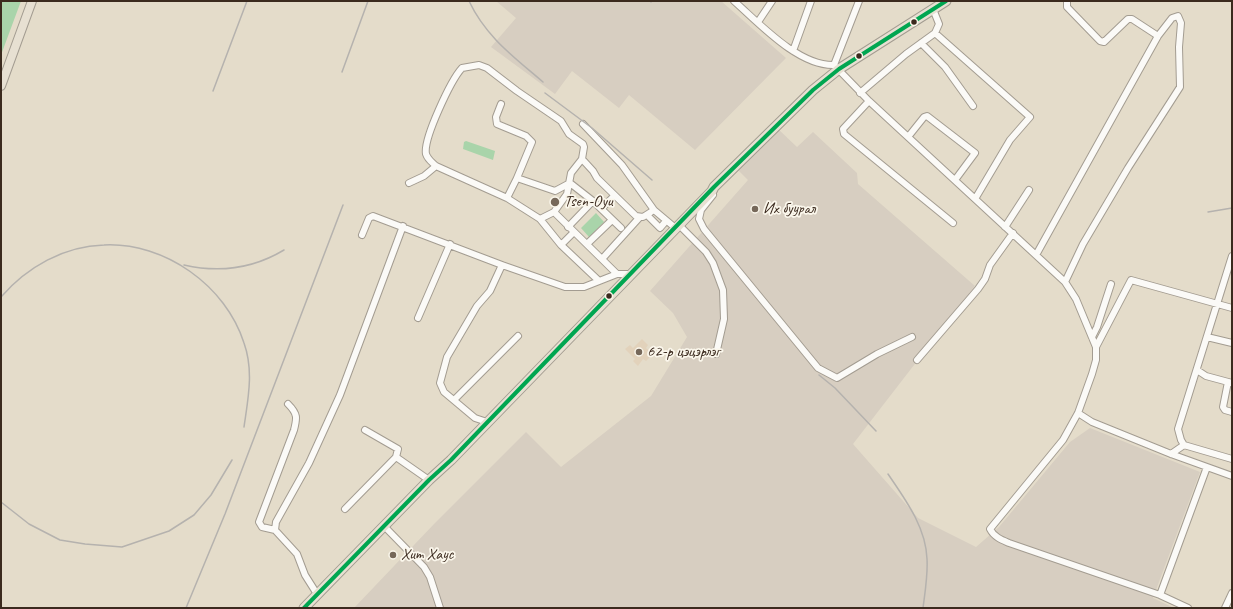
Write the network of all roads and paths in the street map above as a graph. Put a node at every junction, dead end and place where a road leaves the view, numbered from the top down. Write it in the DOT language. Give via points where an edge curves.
graph roads {
  1 [pos="32,1"];
  2 [pos="734,1"];
  3 [pos="772,1"];
  4 [pos="811,1"];
  5 [pos="859,1"];
  6 [pos="946,1"];
  7 [pos="1067,1"];
  8 [pos="933,9"];
  9 [pos="758,22"];
  10 [pos="935,33"];
  11 [pos="1158,36"];
  12 [pos="921,43"];
  13 [pos="793,51"];
  14 [pos="836,67"];
  15 [pos="1,86"];
  16 [pos="860,93"];
  17 [pos="869,101"];
  18 [pos="501,104"];
  19 [pos="973,106"];
  20 [pos="583,124"];
  21 [pos="908,137"];
  22 [pos="582,159"];
  23 [pos="436,166"];
  24 [pos="517,178"];
  25 [pos="954,180"];
  26 [pos="409,183"];
  27 [pos="570,183"];
  28 [pos="715,188"];
  29 [pos="1029,190"];
  30 [pos="614,196"];
  31 [pos="507,198"];
  32 [pos="975,199"];
  33 [pos="593,201"];
  34 [pos="601,209"];
  35 [pos="654,210"];
  36 [pos="554,212"];
  37 [pos="647,216"];
  38 [pos="639,218"];
  39 [pos="540,219"];
  40 [pos="612,220"];
  41 [pos="953,223"];
  42 [pos="673,224"];
  43 [pos="403,226"];
  44 [pos="568,226"];
  45 [pos="1005,226"];
  46 [pos="621,228"];
  47 [pos="574,232"];
  48 [pos="1013,234"];
  49 [pos="362,235"];
  50 [pos="450,244"];
  51 [pos="587,244"];
  52 [pos="561,245"];
  53 [pos="1036,255"];
  54 [pos="1232,256"];
  55 [pos="602,259"];
  56 [pos="502,265"];
  57 [pos="617,274"];
  58 [pos="631,274"];
  59 [pos="598,280"];
  60 [pos="1065,282"];
  61 [pos="1111,284"];
  62 [pos="1216,304"];
  63 [pos="1232,308"];
  64 [pos="418,318"];
  65 [pos="518,336"];
  66 [pos="1207,336"];
  67 [pos="912,337"];
  68 [pos="1092,337"];
  69 [pos="1232,343"];
  70 [pos="1096,346"];
  71 [pos="716,354"];
  72 [pos="917,360"];
  73 [pos="1197,370"];
  74 [pos="1230,383"];
  75 [pos="454,400"];
  76 [pos="288,404"];
  77 [pos="1232,412"];
  78 [pos="1078,413"];
  79 [pos="487,422"];
  80 [pos="365,430"];
  81 [pos="1182,446"];
  82 [pos="1171,454"];
  83 [pos="396,457"];
  84 [pos="1184,459"];
  85 [pos="1232,459"];
  86 [pos="1207,467"];
  87 [pos="1232,476"];
  88 [pos="429,480"];
  89 [pos="345,509"];
  90 [pos="384,526"];
  91 [pos="275,530"];
  92 [pos="1232,593"];
  93 [pos="317,594"];
  94 [pos="1160,595"];
  95 [pos="304,608"];
  96 [pos="440,608"];
  97 [pos="1188,608"];
  98 [pos="1225,608"];
  1 -- 15 [label="main road"];
  2 -- 9 [label="street"];
  3 -- 9 [label="street"];
  4 -- 13 [label="street"];
  5 -- 14 [label="street"];
  6 -- 8 [label="highway"];
  7 -- 11 [label="street" via="1067,7 1100,41 1104,42 1128,19"];
  8 -- 10 [label="street" via="939,24"];
  8 -- 14 [label="highway"];
  9 -- 13 [label="street"];
  10 -- 12 [label="street"];
  10 -- 32 [label="street" via="1030,117 1010,140"];
  11 -- 53 [label="street"];
  11 -- 60 [label="street" via="1172,18 1178,16 1181,23 1178,46 1180,87 1083,244"];
  12 -- 16 [label="street"];
  12 -- 19 [label="street" via="946,67"];
  13 -- 14 [label="street" via="807,59"];
  14 -- 16 [label="street"];
  14 -- 28 [label="highway"];
  16 -- 17 [label="street"];
  17 -- 21 [label="street"];
  17 -- 41 [label="street" via="843,129 844,134"];
  18 -- 24 [label="street" via="496,118 497,124 526,136 532,142"];
  20 -- 35 [label="street" via="622,165"];
  21 -- 25 [label="street"];
  21 -- 25 [label="street" via="927,116 975,153"];
  22 -- 23 [label="street" via="583,144 569,134 560,121 487,68 479,65 465,66 459,70 431,126 426,154"];
  22 -- 27 [label="street" via="572,173"];
  22 -- 30 [label="street"];
  23 -- 26 [label="street" via="424,176"];
  23 -- 31 [label="street"];
  24 -- 27 [label="street" via="555,191"];
  24 -- 31 [label="street"];
  25 -- 32 [label="street"];
  27 -- 33 [label="street"];
  27 -- 36 [label="street" via="567,194"];
  28 -- 42 [label="highway"];
  28 -- 67 [label="street" via="701,210 699,219 704,230 818,368 837,378"];
  29 -- 45 [label="street"];
  30 -- 34 [label="street"];
  30 -- 38 [label="street"];
  31 -- 39 [label="street"];
  32 -- 45 [label="street"];
  33 -- 34 [label="street"];
  33 -- 44 [label="street"];
  34 -- 40 [label="street"];
  35 -- 37 [label="street"];
  35 -- 42 [label="street"];
  36 -- 39 [label="street"];
  36 -- 44 [label="street"];
  37 -- 38 [label="street"];
  37 -- 42 [label="street" via="660,228"];
  38 -- 55 [label="street"];
  39 -- 52 [label="street"];
  40 -- 46 [label="street"];
  40 -- 51 [label="street"];
  42 -- 58 [label="highway" via="664,240"];
  42 -- 71 [label="street" via="706,252 723,290 724,319"];
  43 -- 49 [label="street" via="370,215"];
  43 -- 50 [label="street"];
  43 -- 91 [label="street" via="340,395 309,463 276,522"];
  44 -- 47 [label="street"];
  45 -- 48 [label="street"];
  47 -- 51 [label="street"];
  47 -- 52 [label="street"];
  48 -- 53 [label="street"];
  48 -- 72 [label="street" via="990,265 978,289"];
  50 -- 56 [label="street"];
  50 -- 64 [label="street"];
  51 -- 55 [label="street"];
  52 -- 59 [label="street"];
  53 -- 60 [label="street"];
  54 -- 62 [label="street"];
  55 -- 57 [label="street"];
  56 -- 59 [label="street" via="565,287 584,286"];
  56 -- 75 [label="street" via="490,291 477,306 447,357 440,383 444,392"];
  57 -- 58 [label="street"];
  57 -- 59 [label="street"];
  58 -- 79 [label="highway"];
  60 -- 68 [label="street" via="1076,299"];
  61 -- 68 [label="street"];
  62 -- 63 [label="street"];
  62 -- 66 [label="street"];
  62 -- 70 [label="street" via="1131,280"];
  65 -- 75 [label="street"];
  66 -- 69 [label="street"];
  66 -- 73 [label="street"];
  68 -- 70 [label="street"];
  70 -- 78 [label="street" via="1096,360"];
  73 -- 74 [label="street" via="1206,376"];
  73 -- 81 [label="street" via="1178,429"];
  74 -- 77 [label="street" via="1224,407 1225,410"];
  75 -- 79 [label="street" via="475,418"];
  76 -- 91 [label="street" via="296,412 294,430 259,522 262,527"];
  78 -- 82 [label="street" via="1092,422"];
  78 -- 94 [label="street" via="1063,440 1002,513 990,529 991,532 1009,543"];
  79 -- 88 [label="highway"];
  80 -- 83 [label="street" via="398,449"];
  81 -- 82 [label="street"];
  81 -- 84 [label="street"];
  81 -- 85 [label="street"];
  82 -- 84 [label="street"];
  83 -- 88 [label="street"];
  83 -- 89 [label="street"];
  84 -- 86 [label="street"];
  86 -- 87 [label="street"];
  86 -- 94 [label="street"];
  88 -- 90 [label="highway"];
  90 -- 93 [label="highway"];
  90 -- 96 [label="street" via="424,567"];
  91 -- 93 [label="street" via="301,560 304,575"];
  92 -- 98 [label="street"];
  93 -- 95 [label="highway"];
  94 -- 97 [label="street"];
}
